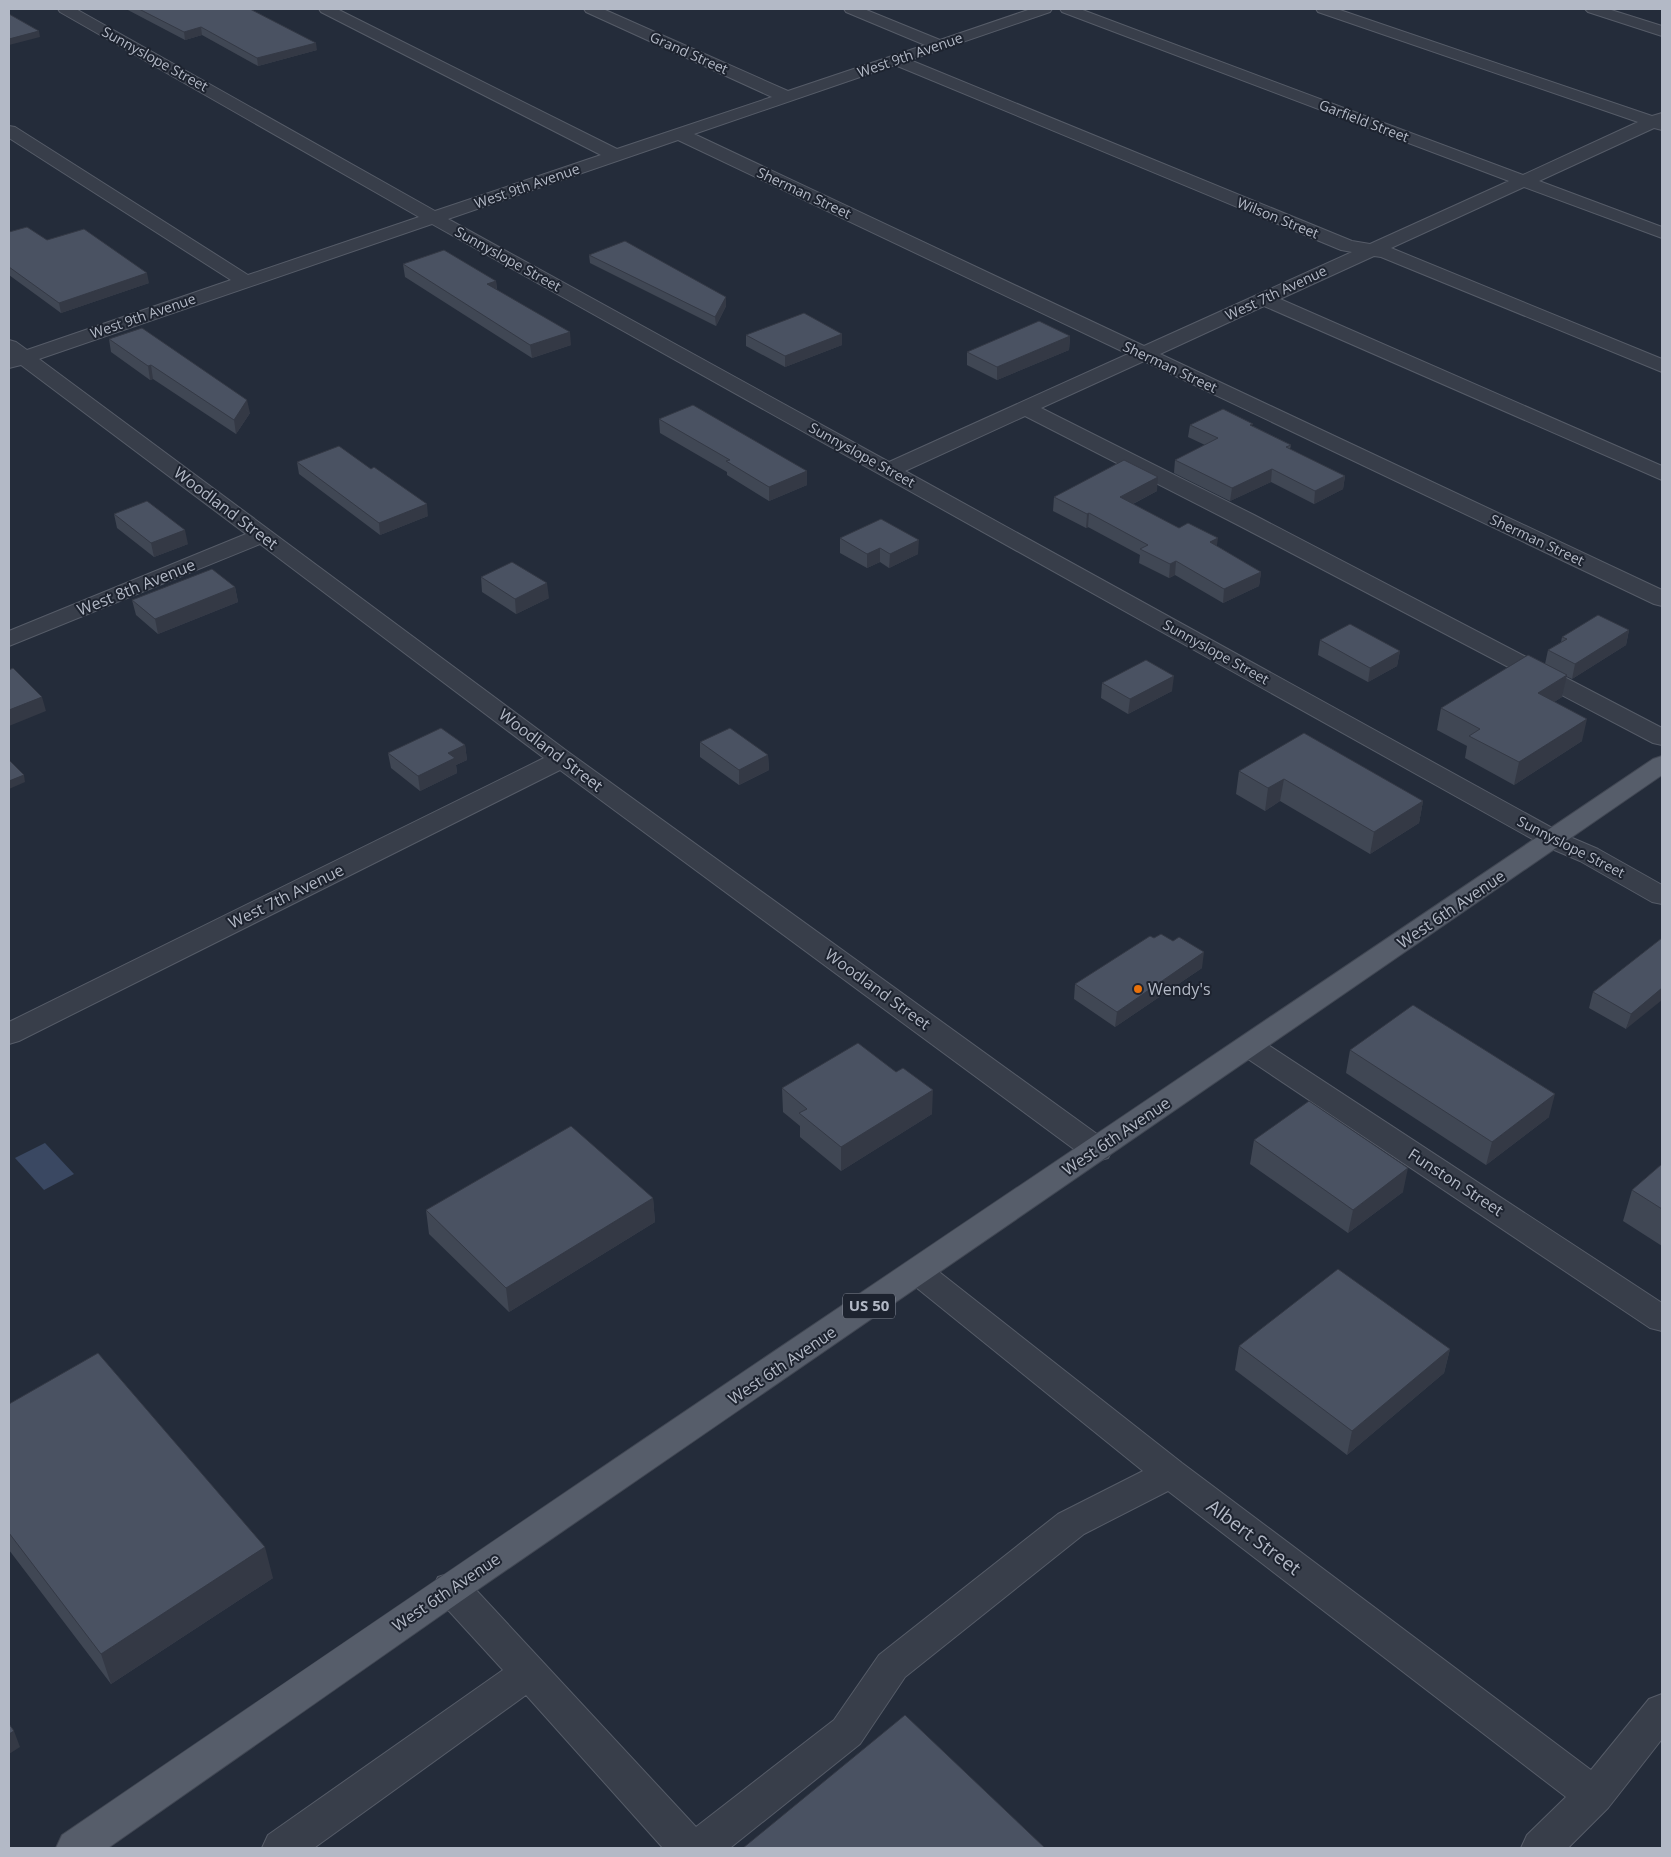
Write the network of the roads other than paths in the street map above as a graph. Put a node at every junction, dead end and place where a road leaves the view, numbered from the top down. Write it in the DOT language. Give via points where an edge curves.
graph roads {
  1 [pos="65,9"];
  2 [pos="326,9"];
  3 [pos="591,9"];
  4 [pos="851,9"];
  5 [pos="1045,9"];
  6 [pos="1067,9"];
  7 [pos="1323,9"];
  8 [pos="1593,9"];
  9 [pos="1662,31"];
  10 [pos="939,45"];
  11 [pos="896,60"];
  12 [pos="788,97"];
  13 [pos="1659,121"];
  14 [pos="9,132"];
  15 [pos="679,134"];
  16 [pos="615,155"];
  17 [pos="1523,181"];
  18 [pos="434,218"];
  19 [pos="1662,232"];
  20 [pos="1372,249"];
  21 [pos="245,281"];
  22 [pos="1264,299"];
  23 [pos="1143,354"];
  24 [pos="14,355"];
  25 [pos="1662,366"];
  26 [pos="1025,408"];
  27 [pos="889,470"];
  28 [pos="1662,474"];
  29 [pos="263,535"];
  30 [pos="1662,599"];
  31 [pos="9,640"];
  32 [pos="1662,738"];
  33 [pos="562,759"];
  34 [pos="1662,764"];
  35 [pos="1554,840"];
  36 [pos="1662,896"];
  37 [pos="9,1034"];
  38 [pos="1249,1046"];
  39 [pos="1097,1150"];
  40 [pos="918,1272"];
  41 [pos="1662,1319"];
  42 [pos="1170,1473"];
  43 [pos="451,1588"];
  44 [pos="529,1672"];
  45 [pos="1662,1710"];
  46 [pos="1594,1795"];
  47 [pos="76,1848"];
  48 [pos="282,1848"];
  49 [pos="689,1848"];
  50 [pos="700,1848"];
  51 [pos="1541,1848"];
  1 -- 18 [label="street, Sunnyslope Street"];
  2 -- 16 [label="street"];
  3 -- 12 [label="street, Grand Street"];
  4 -- 10 [label="street"];
  5 -- 10 [label="street, West 9th Avenue"];
  6 -- 17 [label="street, Garfield Street"];
  7 -- 13 [label="street"];
  8 -- 9 [label="street"];
  10 -- 11 [label="street, West 9th Avenue"];
  11 -- 12 [label="street, West 9th Avenue"];
  11 -- 20 [label="street, Wilson Street" via="1348,246"];
  12 -- 15 [label="street, West 9th Avenue"];
  13 -- 17 [label="street, West 7th Avenue"];
  14 -- 21 [label="street"];
  15 -- 16 [label="street, West 9th Avenue"];
  15 -- 23 [label="street, Sherman Street"];
  16 -- 18 [label="street, West 9th Avenue"];
  17 -- 19 [label="street, Garfield Street"];
  17 -- 20 [label="street, West 7th Avenue"];
  18 -- 21 [label="street, West 9th Avenue"];
  18 -- 27 [label="street, Sunnyslope Street"];
  20 -- 22 [label="street, West 7th Avenue"];
  20 -- 25 [label="street, Wilson Street"];
  21 -- 24 [label="street, West 9th Avenue"];
  22 -- 23 [label="street, West 7th Avenue"];
  22 -- 28 [label="street"];
  23 -- 26 [label="street, West 7th Avenue"];
  23 -- 30 [label="street, Sherman Street"];
  24 -- 29 [label="street, Woodland Street"];
  26 -- 27 [label="street, West 7th Avenue"];
  26 -- 32 [label="street"];
  27 -- 35 [label="street, Sunnyslope Street"];
  29 -- 31 [label="street, West 8th Avenue"];
  29 -- 33 [label="street, Woodland Street"];
  33 -- 37 [label="street, West 7th Avenue"];
  33 -- 39 [label="street, Woodland Street"];
  34 -- 35 [label="main road, West 6th Avenue / US 50"];
  35 -- 36 [label="street, Sunnyslope Street" via="1589,855"];
  35 -- 38 [label="main road, West 6th Avenue / US 50"];
  38 -- 39 [label="main road, West 6th Avenue / US 50"];
  38 -- 41 [label="street, Funston Street"];
  39 -- 40 [label="main road, West 6th Avenue / US 50"];
  40 -- 42 [label="street, Albert Street"];
  40 -- 43 [label="main road, West 6th Avenue / US 50"];
  42 -- 46 [label="street, Albert Street"];
  42 -- 50 [label="street" via="1071,1524 892,1666 847,1732"];
  43 -- 44 [label="street"];
  43 -- 47 [label="main road, West 6th Avenue / US 50"];
  44 -- 48 [label="street"];
  44 -- 49 [label="street"];
  45 -- 46 [label="street"];
  46 -- 51 [label="street"];
}
